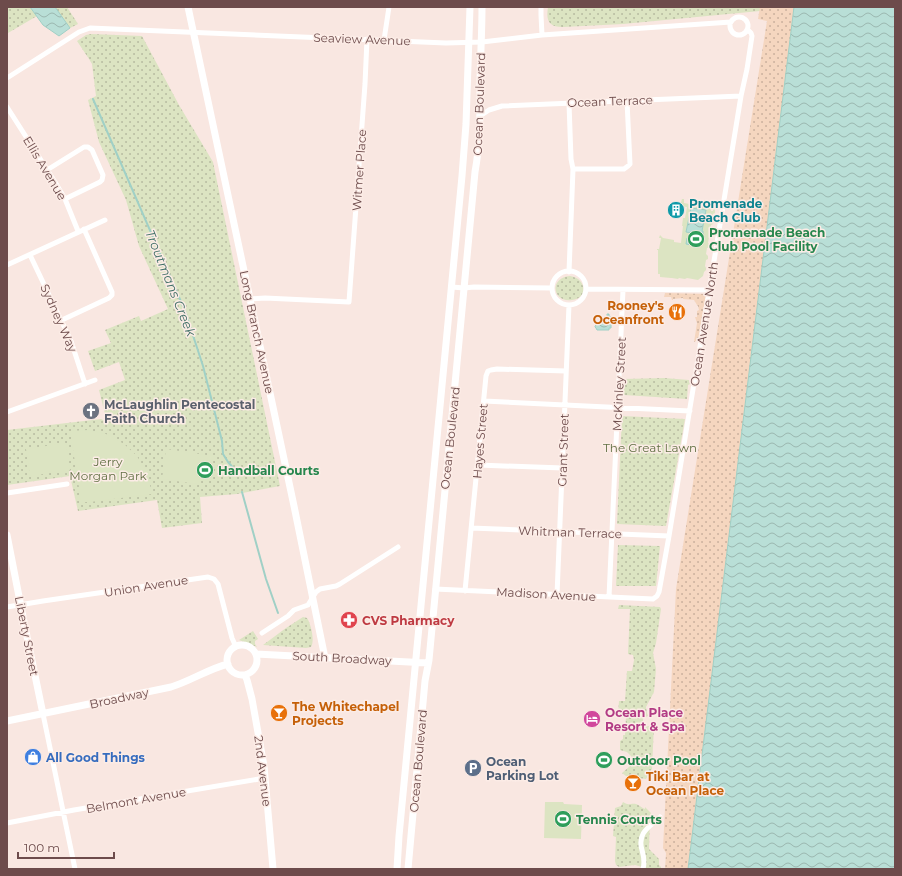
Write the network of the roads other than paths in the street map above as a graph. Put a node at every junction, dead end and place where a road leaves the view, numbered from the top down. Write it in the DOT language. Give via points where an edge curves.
graph roads {
  1 [pos="188,7"];
  2 [pos="389,7"];
  3 [pos="470,7"];
  4 [pos="482,7"];
  5 [pos="541,7"];
  6 [pos="731,22"];
  7 [pos="748,30"];
  8 [pos="193,32"];
  9 [pos="542,35"];
  10 [pos="367,39"];
  11 [pos="384,40"];
  12 [pos="469,42"];
  13 [pos="482,42"];
  14 [pos="7,78"];
  15 [pos="741,96"];
  16 [pos="627,101"];
  17 [pos="569,103"];
  18 [pos="7,107"];
  19 [pos="480,116"];
  20 [pos="47,170"];
  21 [pos="573,170"];
  22 [pos="64,199"];
  23 [pos="105,220"];
  24 [pos="81,230"];
  25 [pos="30,255"];
  26 [pos="7,265"];
  27 [pos="569,272"];
  28 [pos="452,287"];
  29 [pos="464,288"];
  30 [pos="552,288"];
  31 [pos="586,289"];
  32 [pos="623,290"];
  33 [pos="711,290"];
  34 [pos="250,299"];
  35 [pos="569,305"];
  36 [pos="62,320"];
  37 [pos="566,371"];
  38 [pos="95,380"];
  39 [pos="85,384"];
  40 [pos="484,401"];
  41 [pos="565,405"];
  42 [pos="618,408"];
  43 [pos="690,410"];
  44 [pos="7,412"];
  45 [pos="478,464"];
  46 [pos="562,468"];
  47 [pos="67,484"];
  48 [pos="7,493"];
  49 [pos="472,528"];
  50 [pos="560,531"];
  51 [pos="612,533"];
  52 [pos="7,535"];
  53 [pos="669,536"];
  54 [pos="398,548"];
  55 [pos="435,589"];
  56 [pos="465,591"];
  57 [pos="557,595"];
  58 [pos="657,596"];
  59 [pos="609,597"];
  60 [pos="313,598"];
  61 [pos="21,604"];
  62 [pos="7,607"];
  63 [pos="262,633"];
  64 [pos="236,647"];
  65 [pos="256,654"];
  66 [pos="325,658"];
  67 [pos="416,663"];
  68 [pos="428,663"];
  69 [pos="228,664"];
  70 [pos="245,675"];
  71 [pos="43,714"];
  72 [pos="7,721"];
  73 [pos="265,778"];
  74 [pos="64,812"];
  75 [pos="660,817"];
  76 [pos="7,824"];
  77 [pos="75,869"];
  78 [pos="273,869"];
  79 [pos="397,869"];
  80 [pos="408,869"];
  81 [pos="643,869"];
  1 -- 8 [label="main road, Long Branch Avenue"];
  2 -- 11 [label="street"];
  3 -- 12 [label="main road, Ocean Boulevard"];
  4 -- 13 [label="main road, Ocean Boulevard"];
  5 -- 9 [label="street"];
  6 -- 7 [label="street" via="736,17 742,17 748,22"];
  6 -- 7 [label="street" via="730,28 735,35 745,34"];
  6 -- 9 [label="street, Seaview Avenue"];
  7 -- 15 [label="street, Ocean Avenue North" via="752,36"];
  8 -- 10 [label="street, Seaview Avenue"];
  8 -- 14 [label="street, Seaview Avenue" via="90,28 79,32"];
  8 -- 34 [label="main road, Long Branch Avenue"];
  9 -- 13 [label="street, Seaview Avenue"];
  10 -- 11 [label="street, Seaview Avenue"];
  10 -- 34 [label="street, Witmer Place" via="349,302"];
  11 -- 12 [label="street, Seaview Avenue"];
  12 -- 13 [label="street, Seaview Avenue"];
  12 -- 28 [label="main road, Ocean Boulevard" via="465,143"];
  13 -- 19 [label="main road, Ocean Boulevard"];
  15 -- 16 [label="street, Ocean Terrace"];
  15 -- 33 [label="street, Ocean Avenue North"];
  16 -- 17 [label="street, Ocean Terrace"];
  16 -- 21 [label="street" via="630,164 624,169"];
  17 -- 19 [label="street, Ocean Terrace" via="502,106"];
  17 -- 21 [label="street" via="570,160"];
  18 -- 20 [label="street, Ellis Avenue"];
  19 -- 29 [label="main road, Ocean Boulevard"];
  20 -- 22 [label="street, Ellis Avenue"];
  20 -- 22 [label="street" via="84,148 92,150 103,175 102,180"];
  21 -- 27 [label="street"];
  22 -- 24 [label="street, Ellis Avenue"];
  23 -- 24 [label="street"];
  24 -- 25 [label="street"];
  24 -- 36 [label="street, Ellis Avenue" via="112,295"];
  25 -- 26 [label="street"];
  25 -- 36 [label="street, Sydney Way"];
  27 -- 30 [label="street" via="559,275"];
  27 -- 31 [label="street" via="583,278"];
  28 -- 29 [label="street"];
  28 -- 67 [label="main road, Ocean Boulevard"];
  29 -- 30 [label="street"];
  29 -- 55 [label="main road, Ocean Boulevard"];
  30 -- 35 [label="street" via="555,298"];
  31 -- 32 [label="street"];
  31 -- 35 [label="street" via="581,301"];
  32 -- 33 [label="street"];
  32 -- 42 [label="street, McKinley Street"];
  33 -- 43 [label="street, Ocean Avenue North"];
  34 -- 60 [label="main road, Long Branch Avenue"];
  35 -- 37 [label="street, Grant Street"];
  36 -- 39 [label="street, Sydney Way"];
  37 -- 40 [label="street, Hayes Street" via="488,371"];
  37 -- 41 [label="street, Grant Street"];
  38 -- 39 [label="street"];
  39 -- 44 [label="street"];
  40 -- 41 [label="street"];
  40 -- 45 [label="street, Hayes Street"];
  41 -- 42 [label="street"];
  41 -- 46 [label="street, Grant Street"];
  42 -- 43 [label="street"];
  42 -- 51 [label="street, McKinley Street"];
  43 -- 53 [label="street, Ocean Avenue North"];
  45 -- 46 [label="street"];
  45 -- 49 [label="street, Hayes Street"];
  46 -- 50 [label="street, Grant Street"];
  47 -- 48 [label="street"];
  49 -- 50 [label="street, Whitman Terrace"];
  49 -- 56 [label="street, Hayes Street"];
  50 -- 51 [label="street, Whitman Terrace"];
  50 -- 57 [label="street, Grant Street"];
  51 -- 53 [label="street, Whitman Terrace"];
  51 -- 59 [label="street, McKinley Street"];
  52 -- 61 [label="main road, Liberty Street"];
  53 -- 58 [label="street, Ocean Avenue North"];
  54 -- 60 [label="street" via="340,584 320,589"];
  55 -- 56 [label="street, Madison Avenue"];
  55 -- 68 [label="main road, Ocean Boulevard"];
  56 -- 57 [label="street, Madison Avenue"];
  57 -- 59 [label="street, Madison Avenue"];
  58 -- 59 [label="street, Madison Avenue" via="652,599"];
  60 -- 63 [label="street" via="308,605 294,610"];
  60 -- 66 [label="main road, Long Branch Avenue"];
  61 -- 62 [label="street, Union Avenue"];
  61 -- 64 [label="street, Union Avenue" via="208,577 218,584"];
  61 -- 71 [label="main road, Liberty Street"];
  64 -- 65 [label="main road" via="245,645"];
  64 -- 69 [label="main road" via="228,656"];
  65 -- 66 [label="main road, South Broadway"];
  65 -- 70 [label="main road" via="256,667"];
  66 -- 67 [label="main road, South Broadway"];
  67 -- 68 [label="main road, South Broadway"];
  67 -- 79 [label="main road, Ocean Boulevard"];
  68 -- 80 [label="main road, Ocean Boulevard"];
  69 -- 70 [label="main road" via="232,672"];
  69 -- 71 [label="main road, Broadway" via="171,687"];
  70 -- 73 [label="main road, 2nd Avenue" via="252,699"];
  71 -- 72 [label="main road, Broadway"];
  71 -- 74 [label="street"];
  73 -- 74 [label="street, Belmont Avenue"];
  73 -- 78 [label="main road, 2nd Avenue"];
  74 -- 76 [label="street, Belmont Avenue"];
  74 -- 77 [label="street"];
  75 -- 81 [label="street" via="641,837"];
}
